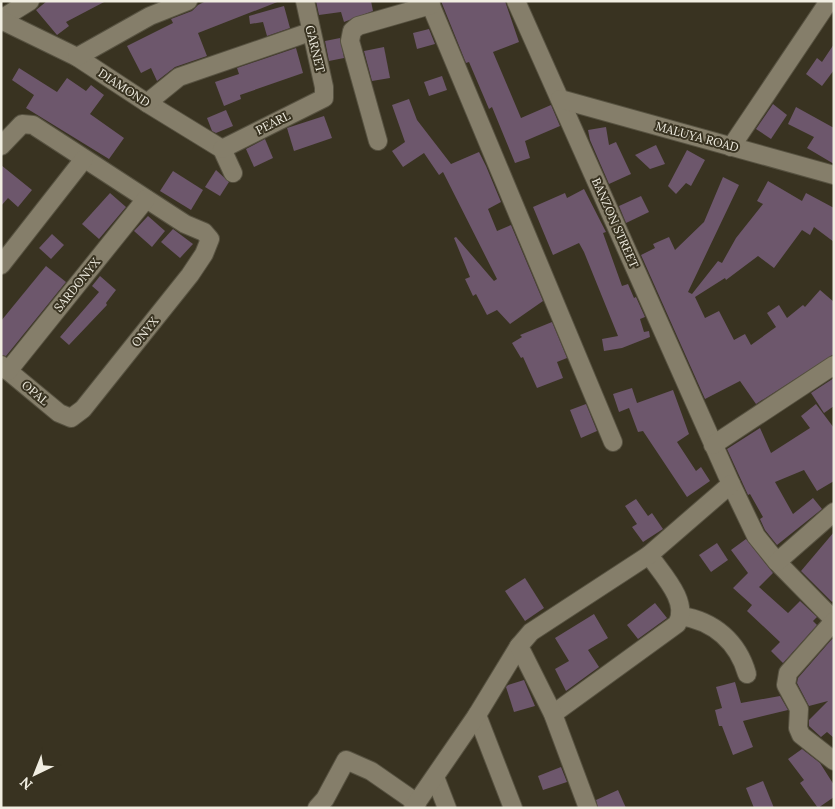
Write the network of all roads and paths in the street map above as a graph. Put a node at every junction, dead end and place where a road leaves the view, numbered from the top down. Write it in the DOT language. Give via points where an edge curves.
graph roads {
  1 [pos="30,1"];
  2 [pos="188,1"];
  3 [pos="304,1"];
  4 [pos="516,1"];
  5 [pos="829,1"];
  6 [pos="430,3"];
  7 [pos="1,19"];
  8 [pos="310,32"];
  9 [pos="77,57"];
  10 [pos="324,98"];
  11 [pos="560,99"];
  12 [pos="147,104"];
  13 [pos="378,141"];
  14 [pos="1,146"];
  15 [pos="731,146"];
  16 [pos="222,149"];
  17 [pos="84,159"];
  18 [pos="233,173"];
  19 [pos="834,175"];
  20 [pos="146,199"];
  21 [pos="1,265"];
  22 [pos="834,365"];
  23 [pos="5,368"];
  24 [pos="71,418"];
  25 [pos="613,442"];
  26 [pos="713,445"];
  27 [pos="731,484"];
  28 [pos="834,512"];
  29 [pos="649,555"];
  30 [pos="777,562"];
  31 [pos="681,616"];
  32 [pos="834,620"];
  33 [pos="519,646"];
  34 [pos="747,674"];
  35 [pos="553,714"];
  36 [pos="478,715"];
  37 [pos="834,760"];
  38 [pos="435,777"];
  39 [pos="415,805"];
  40 [pos="317,808"];
  41 [pos="447,808"];
  42 [pos="513,808"];
  43 [pos="588,808"];
  1 -- 7 [label="street"];
  2 -- 9 [label="street" via="150,16"];
  3 -- 8 [label="street, GARNET"];
  4 -- 11 [label="street, BANZON STREET"];
  5 -- 15 [label="street"];
  6 -- 13 [label="street" via="358,26 352,31 350,41"];
  6 -- 25 [label="street"];
  7 -- 9 [label="street, DIAMOND"];
  8 -- 10 [label="street, GARNET"];
  8 -- 12 [label="street" via="180,77"];
  9 -- 12 [label="street, DIAMOND"];
  10 -- 16 [label="street, PEARL"];
  11 -- 15 [label="street, MALUYA ROAD"];
  11 -- 26 [label="street, BANZON STREET"];
  12 -- 16 [label="street, DIAMOND"];
  14 -- 17 [label="street" via="22,124 33,125"];
  15 -- 19 [label="street, MALUYA ROAD"];
  16 -- 18 [label="street"];
  17 -- 20 [label="street"];
  17 -- 21 [label="street"];
  20 -- 23 [label="street, SARDONYX"];
  20 -- 24 [label="street, ONYX" via="204,232 210,239 190,275 83,409"];
  22 -- 26 [label="street"];
  23 -- 24 [label="street, OPAL" via="59,414"];
  26 -- 27 [label="street, BANZON STREET"];
  27 -- 29 [label="street"];
  27 -- 30 [label="street, BANZON STREET" via="756,536"];
  28 -- 30 [label="street"];
  29 -- 31 [label="street" via="680,602"];
  29 -- 33 [label="street" via="531,632"];
  30 -- 32 [label="street, BANZON STREET"];
  31 -- 34 [label="street" via="707,623 724,636 738,651"];
  31 -- 35 [label="street" via="677,624"];
  32 -- 37 [label="street" via="788,673 786,684 800,708 798,728 801,735"];
  33 -- 35 [label="street"];
  33 -- 36 [label="street"];
  35 -- 43 [label="street"];
  36 -- 38 [label="street"];
  36 -- 42 [label="street"];
  38 -- 39 [label="street"];
  38 -- 41 [label="street"];
  39 -- 40 [label="street" via="372,771 346,760"];
}
